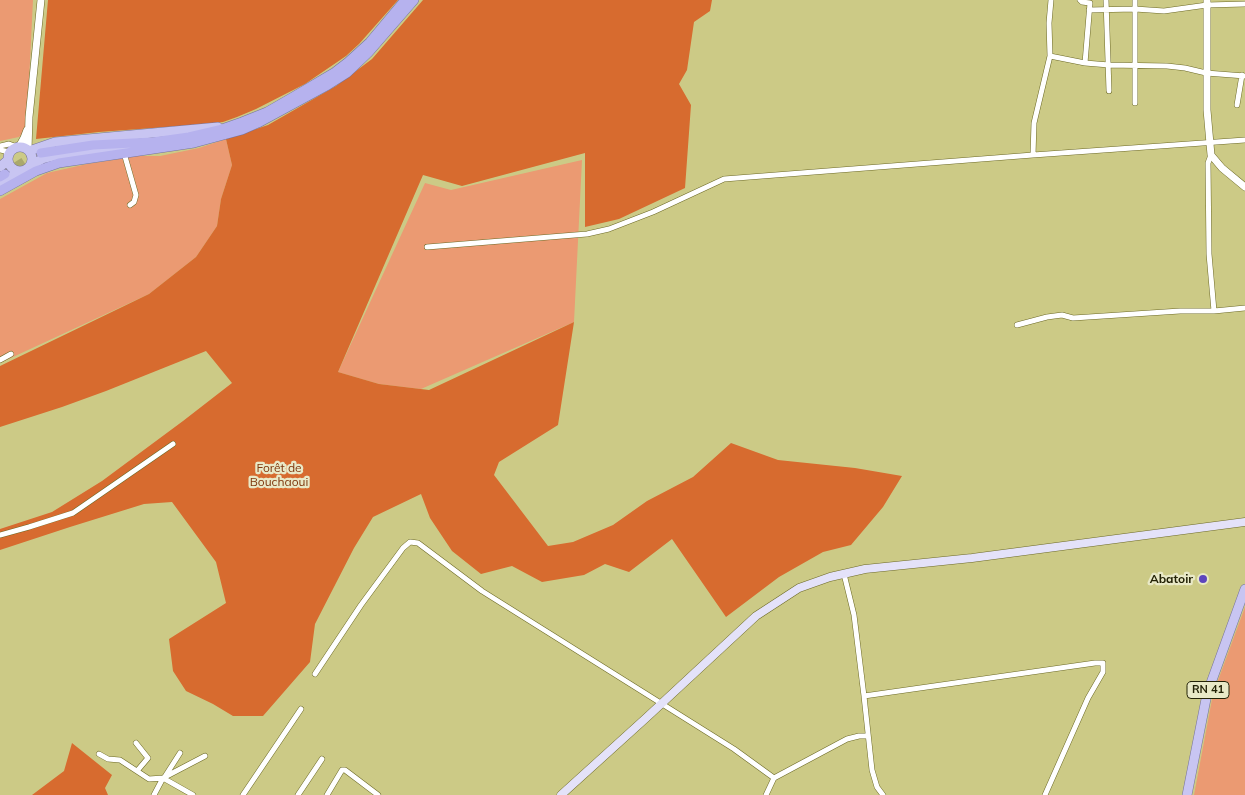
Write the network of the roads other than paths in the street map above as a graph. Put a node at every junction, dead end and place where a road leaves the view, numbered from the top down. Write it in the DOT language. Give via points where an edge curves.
graph roads {
  1 [pos="40,0"];
  2 [pos="405,0"];
  3 [pos="414,0"];
  4 [pos="1050,0"];
  5 [pos="1080,0"];
  6 [pos="1106,0"];
  7 [pos="1135,0"];
  8 [pos="1207,2"];
  9 [pos="1245,4"];
  10 [pos="1135,9"];
  11 [pos="1089,10"];
  12 [pos="1106,10"];
  13 [pos="1050,56"];
  14 [pos="1085,63"];
  15 [pos="1108,65"];
  16 [pos="1135,66"];
  17 [pos="1206,73"];
  18 [pos="1243,75"];
  19 [pos="1109,91"];
  20 [pos="1135,103"];
  21 [pos="1237,105"];
  22 [pos="30,117"];
  23 [pos="233,125"];
  24 [pos="1245,140"];
  25 [pos="1209,143"];
  26 [pos="0,146"];
  27 [pos="177,146"];
  28 [pos="18,147"];
  29 [pos="29,150"];
  30 [pos="41,153"];
  31 [pos="124,153"];
  32 [pos="5,155"];
  33 [pos="1032,155"];
  34 [pos="1210,155"];
  35 [pos="27,168"];
  36 [pos="1,175"];
  37 [pos="1245,187"];
  38 [pos="0,191"];
  39 [pos="130,205"];
  40 [pos="427,247"];
  41 [pos="1245,308"];
  42 [pos="1214,311"];
  43 [pos="1016,325"];
  44 [pos="11,354"];
  45 [pos="0,360"];
  46 [pos="173,444"];
  47 [pos="1245,522"];
  48 [pos="0,535"];
  49 [pos="844,574"];
  50 [pos="1245,589"];
  51 [pos="315,674"];
  52 [pos="864,696"];
  53 [pos="662,703"];
  54 [pos="302,709"];
  55 [pos="868,736"];
  56 [pos="136,743"];
  57 [pos="180,753"];
  58 [pos="99,754"];
  59 [pos="205,756"];
  60 [pos="322,760"];
  61 [pos="137,771"];
  62 [pos="163,778"];
  63 [pos="774,778"];
  64 [pos="154,795"];
  65 [pos="194,795"];
  66 [pos="243,795"];
  67 [pos="298,795"];
  68 [pos="326,795"];
  69 [pos="378,795"];
  70 [pos="561,795"];
  71 [pos="766,795"];
  72 [pos="883,795"];
  73 [pos="1045,795"];
  74 [pos="1187,795"];
  1 -- 22 [label="street"];
  2 -- 23 [label="highway" via="370,42 335,72 267,112"];
  3 -- 27 [label="highway" via="363,59 328,85 242,130"];
  4 -- 13 [label="street"];
  5 -- 11 [label="street" via="1090,3"];
  6 -- 12 [label="street"];
  7 -- 10 [label="street"];
  8 -- 9 [label="street"];
  8 -- 10 [label="street" via="1164,11"];
  8 -- 17 [label="street"];
  10 -- 12 [label="street"];
  10 -- 16 [label="street"];
  11 -- 12 [label="street"];
  11 -- 14 [label="street"];
  12 -- 15 [label="street"];
  13 -- 14 [label="street"];
  13 -- 33 [label="street" via="1034,123"];
  14 -- 15 [label="street"];
  15 -- 16 [label="street"];
  15 -- 19 [label="street"];
  16 -- 17 [label="street" via="1185,68"];
  16 -- 20 [label="street"];
  17 -- 18 [label="street"];
  17 -- 25 [label="street"];
  18 -- 21 [label="street"];
  22 -- 28 [label="street"];
  22 -- 29 [label="street"];
  23 -- 29 [label="main road" via="55,142"];
  23 -- 30 [label="highway" via="153,142 93,145"];
  24 -- 25 [label="street"];
  25 -- 33 [label="street"];
  25 -- 34 [label="street"];
  26 -- 28 [label="street"];
  27 -- 31 [label="highway"];
  27 -- 35 [label="main road" via="68,153 42,159"];
  28 -- 29 [label="main road"];
  28 -- 32 [label="main road"];
  29 -- 35 [label="main road" via="32,158"];
  31 -- 38 [label="highway" via="59,163 36,171"];
  31 -- 39 [label="street" via="136,194"];
  32 -- 35 [label="main road" via="13,169"];
  32 -- 36 [label="main road"];
  33 -- 40 [label="street" via="724,179 609,229 587,234"];
  34 -- 37 [label="street"];
  34 -- 42 [label="street" via="1209,254"];
  35 -- 36 [label="main road"];
  41 -- 42 [label="street"];
  42 -- 43 [label="street" via="1073,318 1062,315"];
  44 -- 45 [label="street"];
  46 -- 48 [label="street" via="73,513"];
  47 -- 49 [label="main road"];
  49 -- 52 [label="street" via="854,615"];
  49 -- 53 [label="main road" via="799,588 756,616"];
  50 -- 74 [label="main road, RN 41" via="1206,694"];
  51 -- 53 [label="street" via="360,605 410,542 418,543 482,591"];
  52 -- 55 [label="street"];
  52 -- 73 [label="street" via="1102,664 1103,672"];
  53 -- 63 [label="street"];
  53 -- 70 [label="main road"];
  54 -- 66 [label="street"];
  55 -- 63 [label="street" via="847,739"];
  55 -- 72 [label="street" via="872,770"];
  56 -- 61 [label="street" via="148,758"];
  57 -- 62 [label="street"];
  58 -- 61 [label="street" via="120,760"];
  59 -- 62 [label="street"];
  60 -- 67 [label="street"];
  61 -- 62 [label="street" via="149,779"];
  62 -- 64 [label="street"];
  62 -- 65 [label="street"];
  63 -- 71 [label="street"];
  68 -- 69 [label="street" via="345,770"];
}
